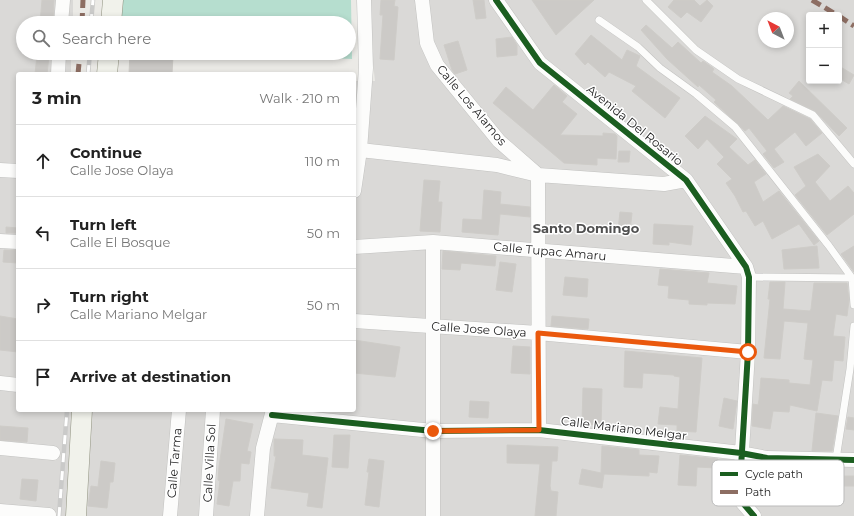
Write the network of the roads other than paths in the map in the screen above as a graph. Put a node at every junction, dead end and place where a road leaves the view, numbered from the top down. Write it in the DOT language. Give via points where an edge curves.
graph roads {
  1 [pos="63,0"];
  2 [pos="113,0"];
  3 [pos="364,0"];
  4 [pos="422,0"];
  5 [pos="496,0"];
  6 [pos="646,0"];
  7 [pos="62,16"];
  8 [pos="112,16"];
  9 [pos="599,20"];
  10 [pos="59,60"];
  11 [pos="108,60"];
  12 [pos="58,72"];
  13 [pos="107,72"];
  14 [pos="358,99"];
  15 [pos="360,150"];
  16 [pos="854,164"];
  17 [pos="0,170"];
  18 [pos="16,171"];
  19 [pos="538,175"];
  20 [pos="356,177"];
  21 [pos="686,180"];
  22 [pos="0,241"];
  23 [pos="16,242"];
  24 [pos="433,242"];
  25 [pos="356,247"];
  26 [pos="537,249"];
  27 [pos="747,272"];
  28 [pos="853,278"];
  29 [pos="854,305"];
  30 [pos="356,321"];
  31 [pos="433,326"];
  32 [pos="854,326"];
  33 [pos="538,333"];
  34 [pos="748,352"];
  35 [pos="0,383"];
  36 [pos="16,384"];
  37 [pos="0,392"];
  38 [pos="16,393"];
  39 [pos="82,412"];
  40 [pos="179,412"];
  41 [pos="214,412"];
  42 [pos="272,413"];
  43 [pos="539,430"];
  44 [pos="433,431"];
  45 [pos="0,448"];
  46 [pos="53,453"];
  47 [pos="741,453"];
  48 [pos="836,459"];
  49 [pos="741,460"];
  50 [pos="854,460"];
  51 [pos="745,506"];
  52 [pos="0,511"];
  53 [pos="49,515"];
  54 [pos="78,516"];
  55 [pos="170,516"];
  56 [pos="206,516"];
  57 [pos="257,516"];
  58 [pos="433,516"];
  59 [pos="754,516"];
  1 -- 7 [label="street"];
  2 -- 8 [label="street"];
  3 -- 14 [label="street" via="366,68"];
  4 -- 19 [label="street, Calle Los Alamos" via="427,43 437,65 499,142"];
  5 -- 21 [label="street, Avenida Del Rosario" via="540,64"];
  6 -- 16 [label="lane" via="696,50 726,71 813,115"];
  9 -- 28 [label="lane" via="638,47 660,68 735,127"];
  10 -- 12 [label="street"];
  11 -- 13 [label="street"];
  14 -- 15 [label="street"];
  15 -- 19 [label="street" via="497,164"];
  15 -- 20 [label="street"];
  17 -- 18 [label="street"];
  19 -- 21 [label="street" via="664,184"];
  19 -- 26 [label="street"];
  21 -- 27 [label="street, Avenida Del Rosario"];
  22 -- 23 [label="street"];
  24 -- 25 [label="street, Calle Tupac Amaru"];
  24 -- 26 [label="street, Calle Tupac Amaru"];
  24 -- 31 [label="street"];
  26 -- 27 [label="street, Calle Tupac Amaru"];
  26 -- 33 [label="street"];
  27 -- 28 [label="lane, Calle Tupac Amaru"];
  27 -- 34 [label="street"];
  28 -- 29 [label="lane"];
  30 -- 31 [label="street, Calle Jose Olaya"];
  31 -- 33 [label="street, Calle Jose Olaya"];
  31 -- 44 [label="street"];
  32 -- 48 [label="lane"];
  33 -- 34 [label="street, Calle Jose Olaya"];
  33 -- 43 [label="street"];
  34 -- 47 [label="street"];
  35 -- 36 [label="street"];
  37 -- 38 [label="street"];
  39 -- 54 [label="street"];
  40 -- 55 [label="street, Calle Tarma"];
  41 -- 56 [label="street, Calle Villa Sol"];
  42 -- 44 [label="street, Calle Mariano Melgar"];
  42 -- 57 [label="street" via="263,448"];
  43 -- 44 [label="street, Calle Mariano Melgar"];
  43 -- 47 [label="street, Calle Mariano Melgar"];
  44 -- 58 [label="street"];
  45 -- 46 [label="street"];
  47 -- 48 [label="street, Calle Mariano Melgar" via="767,458"];
  47 -- 49 [label="street"];
  48 -- 50 [label="street, Calle Mariano Melgar"];
  51 -- 59 [label="street"];
  52 -- 53 [label="street"];
}
